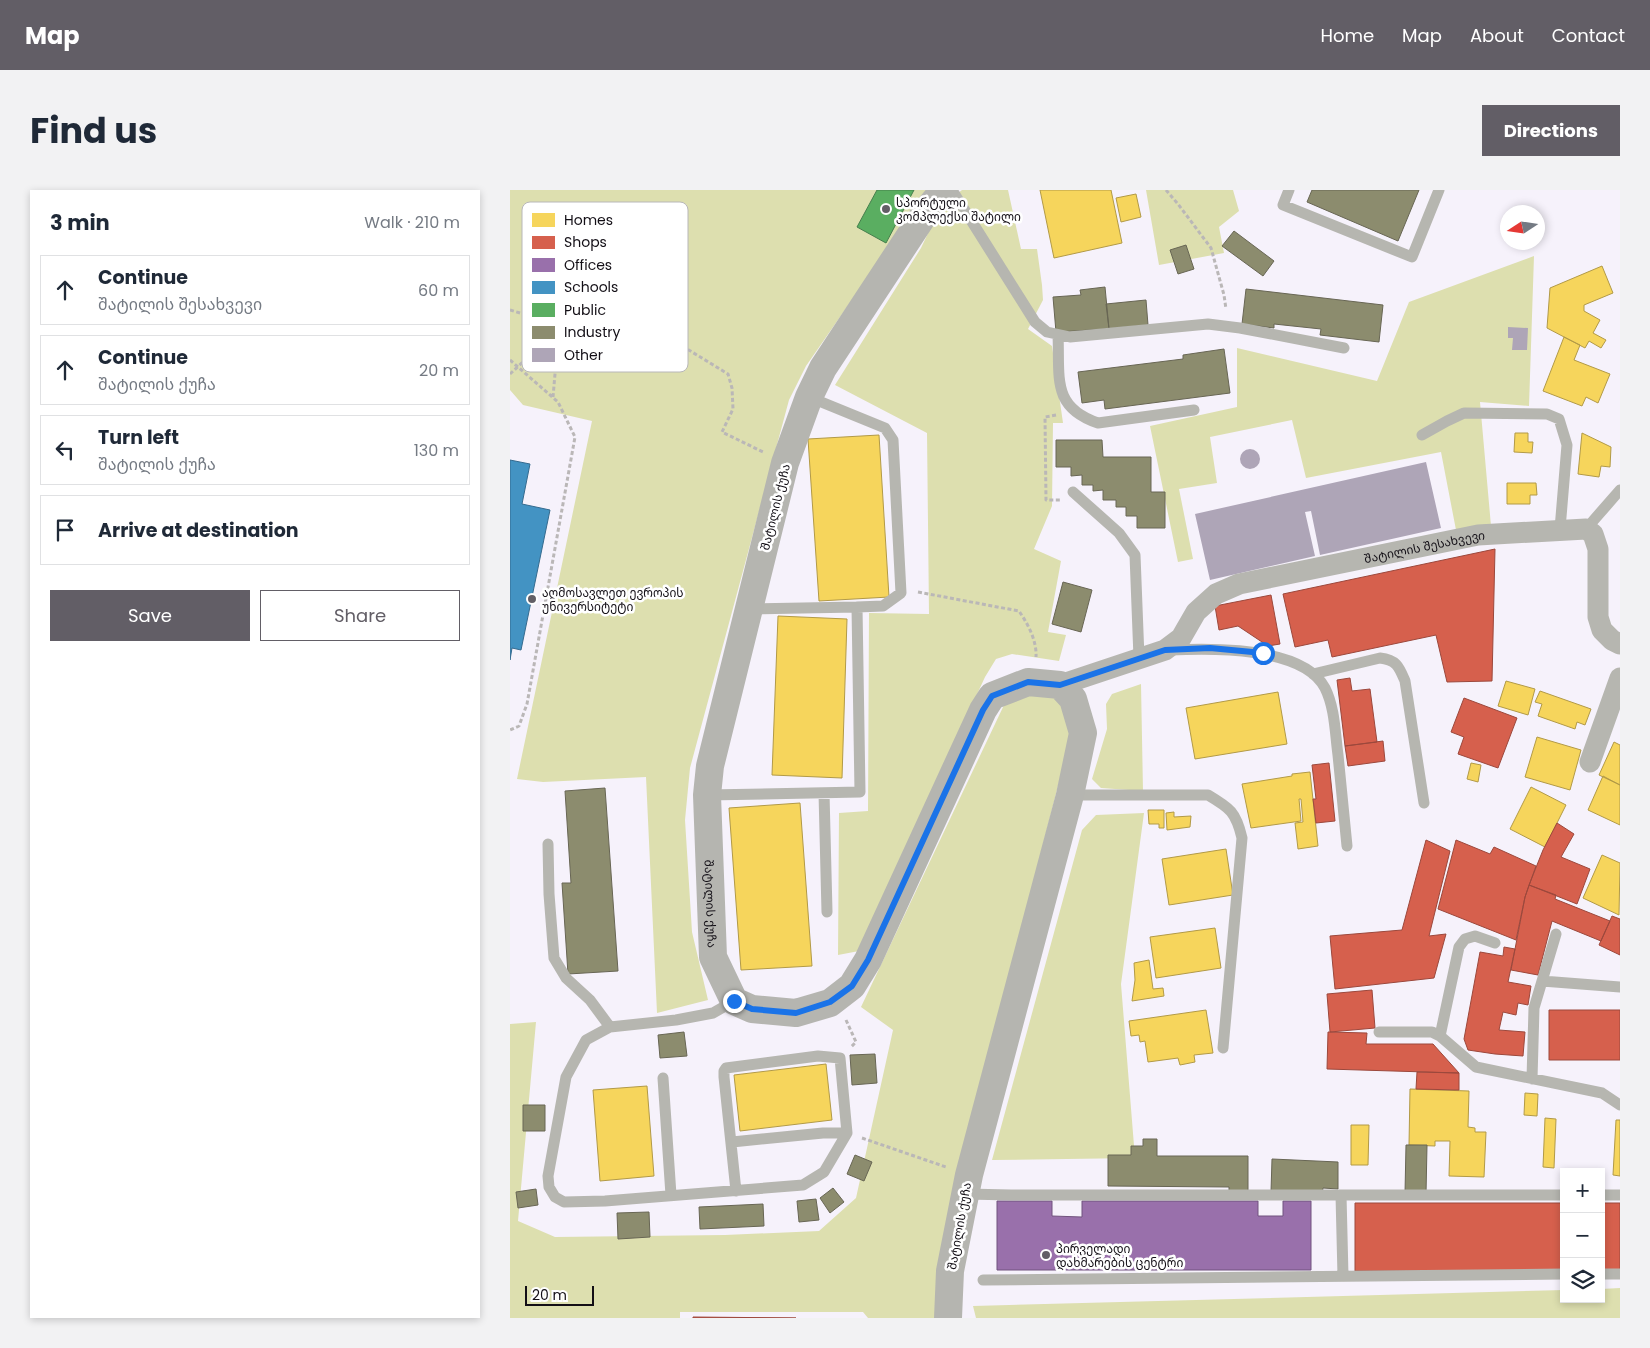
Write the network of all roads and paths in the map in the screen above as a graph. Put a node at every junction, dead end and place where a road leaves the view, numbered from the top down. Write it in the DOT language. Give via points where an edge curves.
graph roads {
  1 [pos="944,190"];
  2 [pos="952,190"];
  3 [pos="1166,190"];
  4 [pos="1289,190"];
  5 [pos="1439,190"];
  6 [pos="510,310"];
  7 [pos="522,314"];
  8 [pos="1228,327"];
  9 [pos="1058,335"];
  10 [pos="1344,348"];
  11 [pos="688,350"];
  12 [pos="510,360"];
  13 [pos="522,363"];
  14 [pos="518,367"];
  15 [pos="522,371"];
  16 [pos="524,372"];
  17 [pos="554,372"];
  18 [pos="510,374"];
  19 [pos="552,397"];
  20 [pos="809,397"];
  21 [pos="1194,410"];
  22 [pos="1074,412"];
  23 [pos="1422,435"];
  24 [pos="785,464"];
  25 [pos="1620,490"];
  26 [pos="1072,492"];
  27 [pos="1560,529"];
  28 [pos="1586,529"];
  29 [pos="900,588"];
  30 [pos="857,607"];
  31 [pos="749,608"];
  32 [pos="1620,644"];
  33 [pos="1165,650"];
  34 [pos="1140,658"];
  35 [pos="1313,674"];
  36 [pos="1620,678"];
  37 [pos="1028,682"];
  38 [pos="1060,685"];
  39 [pos="510,730"];
  40 [pos="1590,762"];
  41 [pos="824,793"];
  42 [pos="707,795"];
  43 [pos="1070,795"];
  44 [pos="1424,803"];
  45 [pos="548,844"];
  46 [pos="1347,846"];
  47 [pos="827,912"];
  48 [pos="1556,934"];
  49 [pos="1495,943"];
  50 [pos="1542,981"];
  51 [pos="1620,987"];
  52 [pos="734,1001"];
  53 [pos="845,1018"];
  54 [pos="610,1027"];
  55 [pos="1379,1032"];
  56 [pos="1440,1036"];
  57 [pos="1223,1048"];
  58 [pos="840,1058"];
  59 [pos="663,1078"];
  60 [pos="1532,1079"];
  61 [pos="1620,1105"];
  62 [pos="847,1132"];
  63 [pos="732,1142"];
  64 [pos="967,1184"];
  65 [pos="736,1191"];
  66 [pos="672,1195"];
  67 [pos="1341,1195"];
  68 [pos="1560,1195"];
  69 [pos="1605,1195"];
  70 [pos="1620,1195"];
  71 [pos="1560,1274"];
  72 [pos="1605,1274"];
  73 [pos="1620,1274"];
  74 [pos="1343,1276"];
  75 [pos="983,1280"];
  76 [pos="948,1318"];
  1 -- 20 [label="street, შატილის ქუჩა" via="927,210 828,360"];
  2 -- 9 [label="lane" via="1035,322 1047,332"];
  3 -- 8 [label="path" via="1211,248 1224,295"];
  4 -- 5 [label="lane" via="1283,205 1412,257"];
  6 -- 7 [label="path"];
  8 -- 9 [label="lane" via="1208,324 1070,338"];
  8 -- 10 [label="lane"];
  9 -- 22 [label="lane" via="1061,386 1065,401"];
  11 -- 24 [label="path" via="728,374 733,409 722,432"];
  12 -- 14 [label="path"];
  13 -- 14 [label="path"];
  14 -- 15 [label="path"];
  14 -- 18 [label="path"];
  16 -- 19 [label="path"];
  17 -- 19 [label="path"];
  19 -- 39 [label="path" via="558,402 575,437 526,704 519,726"];
  20 -- 24 [label="street, შატილის ქუჩა"];
  20 -- 29 [label="lane" via="885,428 893,440"];
  21 -- 22 [label="lane" via="1098,423"];
  22 -- 26 [label="path" via="1045,417 1046,500 1062,500"];
  23 -- 27 [label="lane" via="1464,413 1547,414 1559,420 1567,445"];
  24 -- 31 [label="street, შატილის ქუჩა"];
  25 -- 28 [label="lane"];
  26 -- 34 [label="lane" via="1119,533 1136,555"];
  27 -- 28 [label="street, შატილის შესახვევი"];
  27 -- 33 [label="street, შატილის შესახვევი" via="1478,535 1239,584 1216,594 1196,612 1181,638"];
  28 -- 32 [label="street" via="1593,534 1598,549 1598,617 1602,630"];
  29 -- 30 [label="lane" via="900,593 883,606"];
  29 -- 37 [label="path" via="1019,611 1028,624 1037,649 1035,669"];
  30 -- 31 [label="lane"];
  30 -- 41 [label="lane" via="860,792"];
  31 -- 42 [label="street, შატილის ქუჩა" via="710,766"];
  33 -- 34 [label="street, შატილის შესახვევი"];
  33 -- 35 [label="lane, შატილის შესახვევი" via="1210,648 1263,653 1290,661"];
  34 -- 38 [label="street, შატილის შესახვევი"];
  35 -- 44 [label="lane" via="1380,658 1390,659 1398,666 1405,681"];
  35 -- 46 [label="lane, შატილის შესახვევი" via="1325,688 1333,711"];
  36 -- 40 [label="street"];
  37 -- 38 [label="street"];
  37 -- 52 [label="street" via="992,696 983,710 868,960 852,986 830,1002 796,1013 752,1009"];
  38 -- 43 [label="street, შატილის ქუჩა" via="1073,699 1083,733"];
  41 -- 42 [label="lane"];
  41 -- 47 [label="lane"];
  42 -- 52 [label="street, შატილის ქუჩა" via="714,957"];
  43 -- 57 [label="lane" via="1208,796 1227,806 1238,821 1242,838"];
  43 -- 64 [label="street, შატილის ქუჩა"];
  45 -- 54 [label="lane" via="554,958 566,978 590,1000"];
  48 -- 50 [label="lane"];
  49 -- 56 [label="lane" via="1475,936 1465,939 1459,947"];
  50 -- 51 [label="lane"];
  50 -- 60 [label="lane" via="1534,1008"];
  52 -- 54 [label="lane" via="713,1013"];
  53 -- 58 [label="path" via="856,1042"];
  54 -- 66 [label="lane" via="586,1040 566,1077 548,1176 549,1187 555,1197 564,1202"];
  55 -- 56 [label="lane" via="1432,1032"];
  56 -- 60 [label="lane" via="1476,1066"];
  58 -- 62 [label="lane"];
  58 -- 63 [label="lane" via="818,1056 726,1068 724,1077"];
  59 -- 66 [label="lane"];
  60 -- 61 [label="lane" via="1602,1093"];
  62 -- 63 [label="lane"];
  62 -- 64 [label="path"];
  62 -- 65 [label="lane" via="824,1172 803,1184"];
  63 -- 65 [label="lane"];
  64 -- 67 [label="lane" via="1011,1195"];
  64 -- 76 [label="street, შატილის ქუჩა" via="950,1271"];
  65 -- 66 [label="lane"];
  67 -- 68 [label="lane"];
  67 -- 74 [label="lane"];
  69 -- 70 [label="lane"];
  71 -- 74 [label="lane"];
  72 -- 73 [label="lane"];
  74 -- 75 [label="lane"];
}
